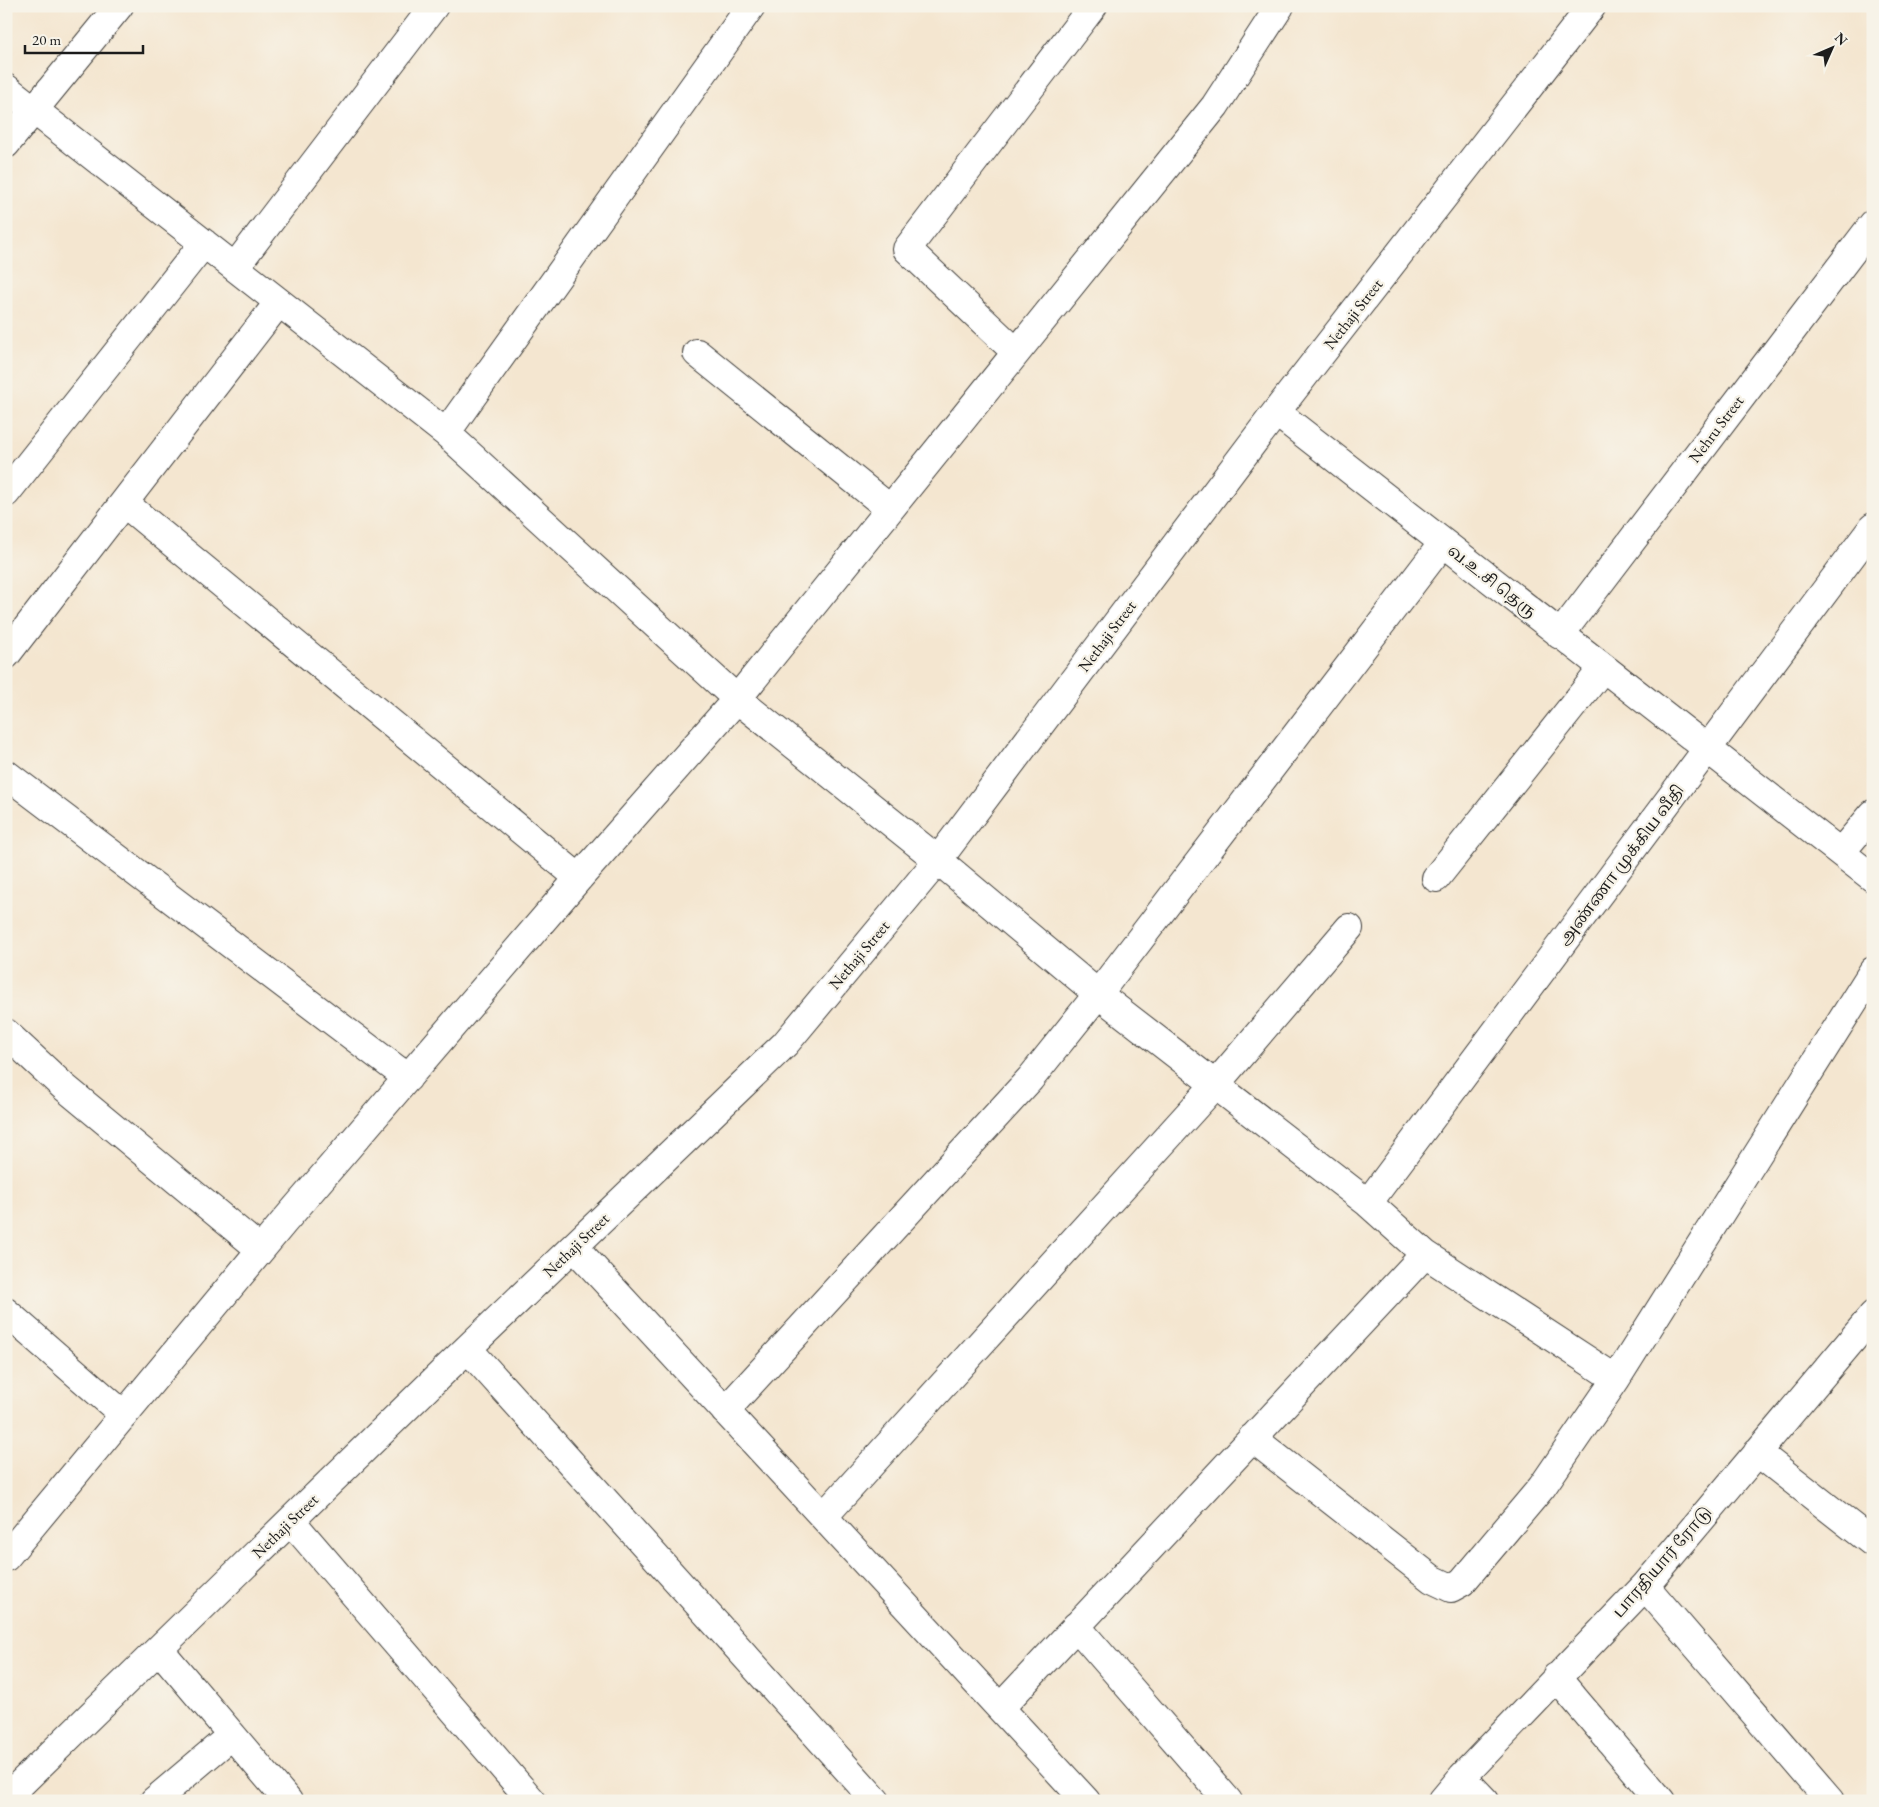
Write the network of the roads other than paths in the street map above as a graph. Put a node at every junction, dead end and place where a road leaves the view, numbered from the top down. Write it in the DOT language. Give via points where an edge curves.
graph roads {
  1 [pos="119,6"];
  2 [pos="434,6"];
  3 [pos="751,6"];
  4 [pos="1093,6"];
  5 [pos="1280,6"];
  6 [pos="1592,6"];
  7 [pos="6,88"];
  8 [pos="34,110"];
  9 [pos="6,144"];
  10 [pos="1873,224"];
  11 [pos="204,243"];
  12 [pos="235,267"];
  13 [pos="279,302"];
  14 [pos="1016,352"];
  15 [pos="697,353"];
  16 [pos="1276,412"];
  17 [pos="446,433"];
  18 [pos="6,493"];
  19 [pos="124,503"];
  20 [pos="889,508"];
  21 [pos="1873,527"];
  22 [pos="1442,543"];
  23 [pos="1560,635"];
  24 [pos="6,655"];
  25 [pos="1603,668"];
  26 [pos="737,700"];
  27 [pos="1708,750"];
  28 [pos="6,774"];
  29 [pos="1873,814"];
  30 [pos="1841,852"];
  31 [pos="938,860"];
  32 [pos="580,878"];
  33 [pos="1436,878"];
  34 [pos="1873,878"];
  35 [pos="1349,928"];
  36 [pos="1873,970"];
  37 [pos="1098,994"];
  38 [pos="6,1033"];
  39 [pos="408,1078"];
  40 [pos="1214,1086"];
  41 [pos="1368,1202"];
  42 [pos="574,1247"];
  43 [pos="260,1250"];
  44 [pos="1425,1254"];
  45 [pos="1873,1314"];
  46 [pos="11,1326"];
  47 [pos="468,1349"];
  48 [pos="1616,1379"];
  49 [pos="725,1411"];
  50 [pos="124,1415"];
  51 [pos="1252,1438"];
  52 [pos="1757,1452"];
  53 [pos="824,1516"];
  54 [pos="290,1521"];
  55 [pos="1873,1543"];
  56 [pos="6,1557"];
  57 [pos="1645,1586"];
  58 [pos="1076,1626"];
  59 [pos="159,1649"];
  60 [pos="1556,1677"];
  61 [pos="1001,1707"];
  62 [pos="232,1735"];
  63 [pos="1462,1777"];
  64 [pos="6,1798"];
  65 [pos="154,1801"];
  66 [pos="288,1801"];
  67 [pos="532,1801"];
  68 [pos="876,1801"];
  69 [pos="1086,1801"];
  70 [pos="1228,1801"];
  71 [pos="1442,1801"];
  72 [pos="1485,1801"];
  73 [pos="1661,1801"];
  74 [pos="1830,1801"];
  1 -- 8 [label="street"];
  2 -- 12 [label="street"];
  3 -- 17 [label="street"];
  4 -- 14 [label="street" via="907,249"];
  5 -- 14 [label="street" via="1215,106"];
  6 -- 16 [label="street, Nethaji Street"];
  7 -- 8 [label="street"];
  8 -- 9 [label="street"];
  8 -- 11 [label="street"];
  10 -- 23 [label="street, Nehru Street"];
  11 -- 12 [label="street"];
  11 -- 18 [label="street"];
  12 -- 13 [label="street"];
  13 -- 17 [label="street"];
  13 -- 19 [label="street"];
  14 -- 20 [label="street"];
  15 -- 20 [label="street"];
  16 -- 22 [label="street, வ.உ.சி தெரு"];
  16 -- 31 [label="street, Nethaji Street"];
  17 -- 26 [label="street"];
  19 -- 24 [label="street"];
  19 -- 32 [label="street"];
  20 -- 26 [label="street"];
  21 -- 27 [label="street, அண்ணா முக்கிய வீதி"];
  22 -- 23 [label="street, வ.உ.சி தெரு"];
  22 -- 37 [label="street"];
  23 -- 25 [label="street, வ.உ.சி தெரு"];
  25 -- 27 [label="street, வ.உ.சி தெரு"];
  25 -- 33 [label="street"];
  26 -- 31 [label="street"];
  26 -- 32 [label="street"];
  27 -- 30 [label="street, வ.உ.சி தெரு"];
  27 -- 41 [label="street, அண்ணா முக்கிய வீதி"];
  28 -- 39 [label="street"];
  29 -- 30 [label="street"];
  30 -- 34 [label="street, வ.உ.சி தெரு"];
  31 -- 37 [label="street"];
  31 -- 42 [label="street, Nethaji Street" via="785,1044"];
  32 -- 39 [label="street"];
  35 -- 40 [label="street"];
  36 -- 48 [label="street"];
  37 -- 40 [label="street"];
  37 -- 49 [label="street" via="1030,1079"];
  38 -- 43 [label="street" via="63,1086"];
  39 -- 43 [label="street"];
  40 -- 41 [label="street"];
  40 -- 53 [label="street"];
  41 -- 44 [label="street"];
  42 -- 47 [label="street, Nethaji Street"];
  42 -- 49 [label="street"];
  43 -- 50 [label="street"];
  44 -- 48 [label="street"];
  44 -- 51 [label="street"];
  45 -- 52 [label="street, பாரதியார் ரோடு"];
  46 -- 50 [label="street"];
  47 -- 54 [label="street, Nethaji Street"];
  47 -- 68 [label="street"];
  48 -- 51 [label="street" via="1542,1488 1462,1582 1450,1588 1432,1579"];
  49 -- 53 [label="street"];
  50 -- 56 [label="street"];
  51 -- 58 [label="street"];
  52 -- 55 [label="street"];
  52 -- 57 [label="street, பாரதியார் ரோடு"];
  53 -- 61 [label="street"];
  54 -- 59 [label="street, Nethaji Street"];
  54 -- 67 [label="street"];
  57 -- 60 [label="street, பாரதியார் ரோடு"];
  57 -- 74 [label="street"];
  58 -- 61 [label="street"];
  58 -- 70 [label="street"];
  59 -- 62 [label="street"];
  59 -- 64 [label="street, Nethaji Street"];
  60 -- 63 [label="street, பாரதியார் ரோடு"];
  60 -- 73 [label="street"];
  61 -- 69 [label="street"];
  62 -- 65 [label="street"];
  62 -- 66 [label="street"];
  63 -- 71 [label="street, பாரதியார் ரோடு"];
  63 -- 72 [label="street"];
}
